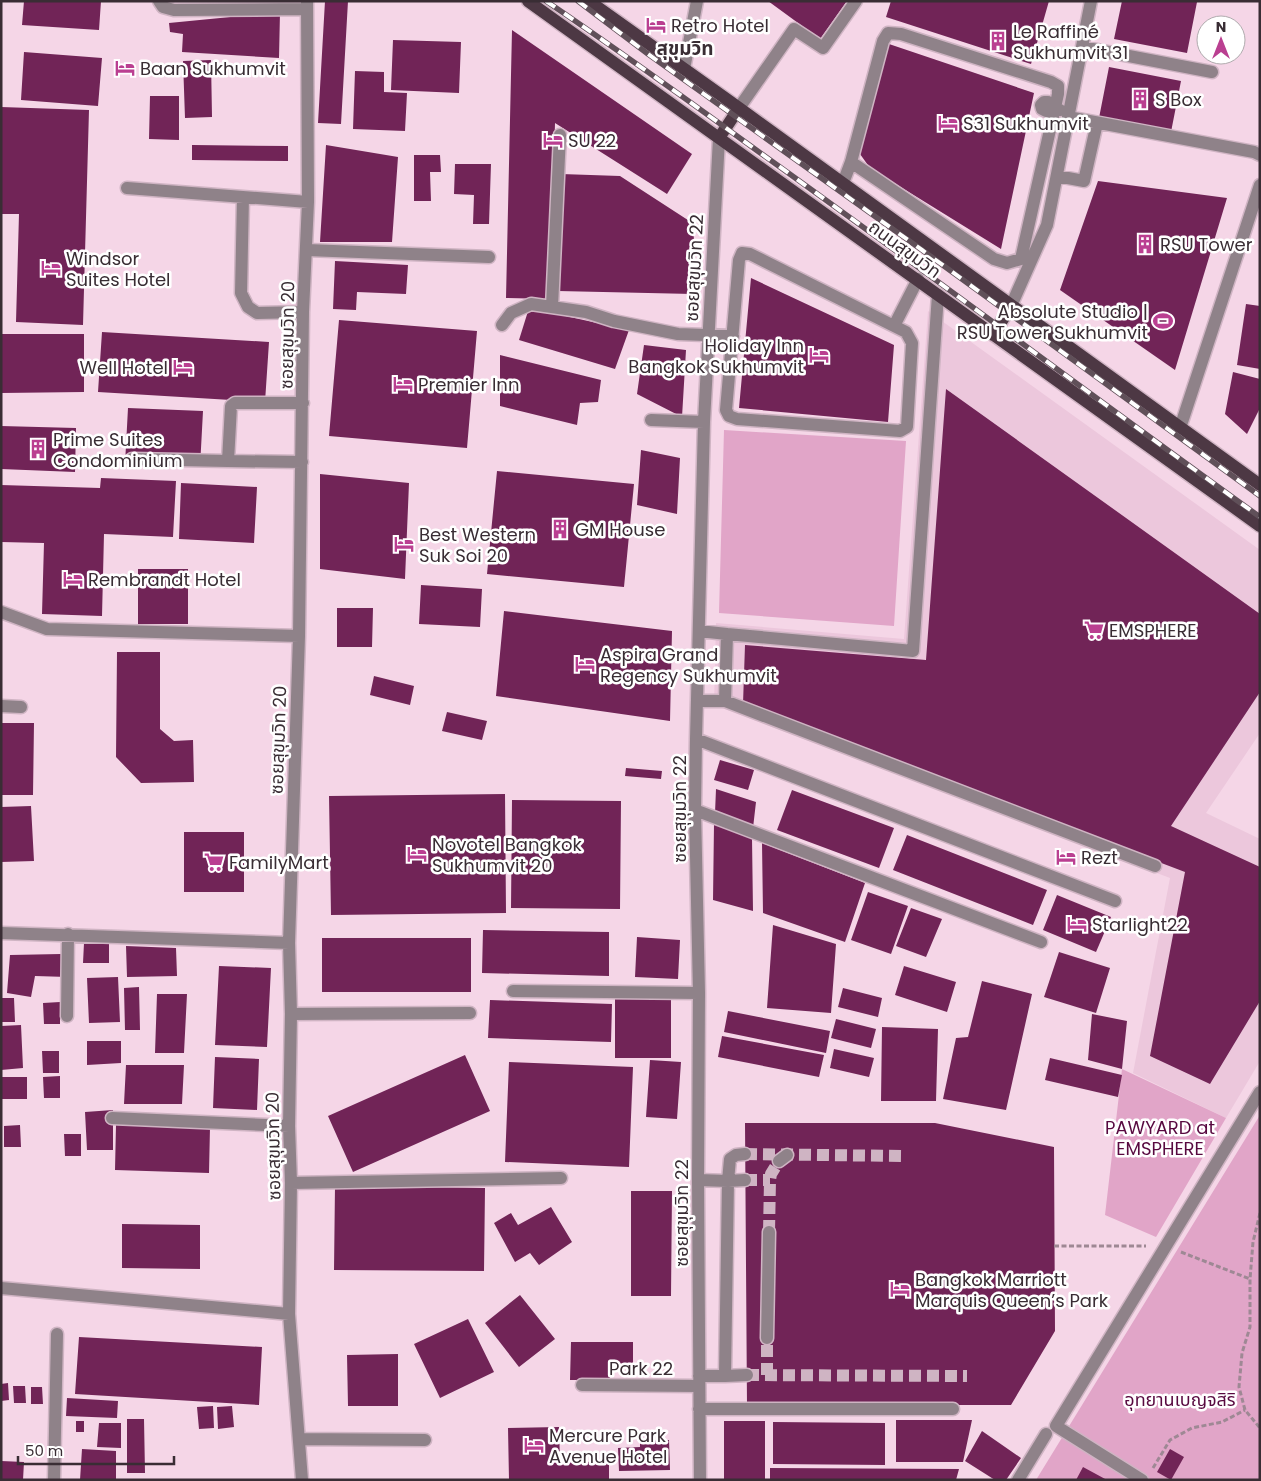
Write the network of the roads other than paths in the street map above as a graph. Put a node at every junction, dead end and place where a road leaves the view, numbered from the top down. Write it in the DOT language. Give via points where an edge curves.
graph roads {
  1 [pos="159,1"];
  2 [pos="528,1"];
  3 [pos="589,1"];
  4 [pos="696,1"];
  5 [pos="856,1"];
  6 [pos="1091,1"];
  7 [pos="307,5"];
  8 [pos="1082,47"];
  9 [pos="684,69"];
  10 [pos="1212,72"];
  11 [pos="739,108"];
  12 [pos="1055,108"];
  13 [pos="1069,114"];
  14 [pos="1097,123"];
  15 [pos="560,135"];
  16 [pos="719,138"];
  17 [pos="1260,155"];
  18 [pos="851,162"];
  19 [pos="1057,176"];
  20 [pos="842,183"];
  21 [pos="1260,185"];
  22 [pos="127,188"];
  23 [pos="244,197"];
  24 [pos="308,202"];
  25 [pos="307,250"];
  26 [pos="489,257"];
  27 [pos="918,280"];
  28 [pos="938,295"];
  29 [pos="1011,306"];
  30 [pos="552,307"];
  31 [pos="303,312"];
  32 [pos="502,325"];
  33 [pos="894,326"];
  34 [pos="993,335"];
  35 [pos="708,336"];
  36 [pos="733,336"];
  37 [pos="303,403"];
  38 [pos="651,420"];
  39 [pos="704,422"];
  40 [pos="1180,428"];
  41 [pos="132,459"];
  42 [pos="228,460"];
  43 [pos="302,462"];
  44 [pos="1260,485"];
  45 [pos="1260,526"];
  46 [pos="1,612"];
  47 [pos="699,631"];
  48 [pos="727,634"];
  49 [pos="299,636"];
  50 [pos="697,700"];
  51 [pos="725,701"];
  52 [pos="1,706"];
  53 [pos="21,707"];
  54 [pos="696,739"];
  55 [pos="695,810"];
  56 [pos="1155,866"];
  57 [pos="1115,901"];
  58 [pos="1,933"];
  59 [pos="68,934"];
  60 [pos="1040,942"];
  61 [pos="289,943"];
  62 [pos="513,991"];
  63 [pos="699,993"];
  64 [pos="470,1013"];
  65 [pos="291,1014"];
  66 [pos="68,1016"];
  67 [pos="1260,1092"];
  68 [pos="112,1118"];
  69 [pos="289,1126"];
  70 [pos="745,1154"];
  71 [pos="562,1178"];
  72 [pos="698,1180"];
  73 [pos="728,1180"];
  74 [pos="745,1180"];
  75 [pos="291,1183"];
  76 [pos="769,1232"];
  77 [pos="1,1288"];
  78 [pos="289,1314"];
  79 [pos="57,1334"];
  80 [pos="767,1338"];
  81 [pos="747,1375"];
  82 [pos="725,1376"];
  83 [pos="699,1381"];
  84 [pos="582,1385"];
  85 [pos="699,1409"];
  86 [pos="953,1409"];
  87 [pos="1046,1434"];
  88 [pos="299,1438"];
  89 [pos="425,1440"];
  90 [pos="1146,1476"];
  91 [pos="54,1480"];
  92 [pos="302,1480"];
  93 [pos="700,1480"];
  94 [pos="1018,1480"];
  1 -- 7 [label="street" via="163,7 174,10"];
  2 -- 16 [label="main road, ถนนสุขุมวิท"];
  3 -- 9 [label="main road, ถนนสุขุมวิท"];
  4 -- 9 [label="street"];
  5 -- 11 [label="street" via="823,48 794,29"];
  6 -- 8 [label="street"];
  7 -- 24 [label="street, ซอยสุขุมวิท 20"];
  8 -- 10 [label="street"];
  8 -- 13 [label="street"];
  9 -- 11 [label="main road, ถนนสุขุมวิท"];
  11 -- 16 [label="main road"];
  11 -- 20 [label="main road, ถนนสุขุมวิท"];
  12 -- 13 [label="street"];
  12 -- 18 [label="street" via="1058,86 1051,82 888,32 882,40"];
  12 -- 18 [label="street" via="1020,259 1007,263 994,259"];
  13 -- 14 [label="street"];
  13 -- 19 [label="street"];
  14 -- 17 [label="street"];
  14 -- 19 [label="street" via="1084,181"];
  15 -- 30 [label="street"];
  16 -- 27 [label="main road, ถนนสุขุมวิท"];
  16 -- 35 [label="street, ซอยสุขุมวิท 22"];
  18 -- 20 [label="street"];
  19 -- 29 [label="street" via="1047,225"];
  20 -- 29 [label="main road, ถนนสุขุมวิท"];
  21 -- 40 [label="street"];
  22 -- 23 [label="street"];
  23 -- 24 [label="street"];
  23 -- 31 [label="street" via="241,293 248,307 257,313"];
  24 -- 25 [label="street, ซอยสุขุมวิท 20"];
  25 -- 26 [label="street"];
  25 -- 31 [label="street, ซอยสุขุมวิท 20"];
  27 -- 28 [label="main road, ถนนสุขุมวิท"];
  27 -- 33 [label="street"];
  28 -- 34 [label="main road, ถนนสุขุมวิท"];
  28 -- 48 [label="street" via="913,651"];
  29 -- 34 [label="main road"];
  29 -- 40 [label="main road, ถนนสุขุมวิท"];
  30 -- 32 [label="street" via="531,304 511,313"];
  30 -- 35 [label="street" via="678,334"];
  31 -- 37 [label="street, ซอยสุขุมวิท 20"];
  33 -- 36 [label="street" via="750,254 742,253"];
  33 -- 36 [label="street" via="906,332 912,343 908,420 907,427 900,431 729,416 726,410"];
  34 -- 45 [label="main road, ถนนสุขุมวิท"];
  35 -- 36 [label="street"];
  35 -- 39 [label="street, ซอยสุขุมวิท 22"];
  37 -- 42 [label="street" via="235,403 231,406"];
  37 -- 43 [label="street, ซอยสุขุมวิท 20"];
  38 -- 39 [label="street"];
  39 -- 47 [label="street, ซอยสุขุมวิท 22"];
  40 -- 44 [label="main road, ถนนสุขุมวิท"];
  41 -- 42 [label="street"];
  42 -- 43 [label="street"];
  43 -- 49 [label="street, ซอยสุขุมวิท 20"];
  46 -- 49 [label="street" via="47,629"];
  47 -- 48 [label="street"];
  47 -- 50 [label="street, ซอยสุขุมวิท 22"];
  48 -- 51 [label="street"];
  49 -- 61 [label="street, ซอยสุขุมวิท 20"];
  50 -- 51 [label="street"];
  50 -- 54 [label="street, ซอยสุขุมวิท 22"];
  51 -- 56 [label="street"];
  52 -- 53 [label="street"];
  54 -- 55 [label="street, ซอยสุขุมวิท 22"];
  54 -- 57 [label="street"];
  55 -- 60 [label="street"];
  55 -- 63 [label="street, ซอยสุขุมวิท 22"];
  58 -- 59 [label="street"];
  59 -- 61 [label="street"];
  59 -- 66 [label="street"];
  61 -- 65 [label="street, ซอยสุขุมวิท 20"];
  62 -- 63 [label="street"];
  63 -- 72 [label="street, ซอยสุขุมวิท 22"];
  64 -- 65 [label="street"];
  65 -- 69 [label="street, ซอยสุขุมวิท 20"];
  67 -- 90 [label="street" via="1056,1426"];
  68 -- 69 [label="street"];
  69 -- 75 [label="street, ซอยสุขุมวิท 20"];
  70 -- 73 [label="street" via="730,1159"];
  71 -- 75 [label="street"];
  72 -- 73 [label="street"];
  72 -- 83 [label="street, ซอยสุขุมวิท 22"];
  73 -- 74 [label="street"];
  73 -- 82 [label="street"];
  75 -- 78 [label="street, ซอยสุขุมวิท 20"];
  76 -- 80 [label="street"];
  77 -- 78 [label="street"];
  78 -- 88 [label="street, ซอยสุขุมวิท 20"];
  79 -- 91 [label="street"];
  81 -- 82 [label="street, Park 22"];
  82 -- 83 [label="street, Park 22"];
  83 -- 84 [label="street, Park 22"];
  83 -- 85 [label="street, ซอยสุขุมวิท 22"];
  85 -- 86 [label="street"];
  85 -- 93 [label="street, ซอยสุขุมวิท 22"];
  87 -- 94 [label="street"];
  88 -- 89 [label="street"];
  88 -- 92 [label="street, ซอยสุขุมวิท 20"];
}
